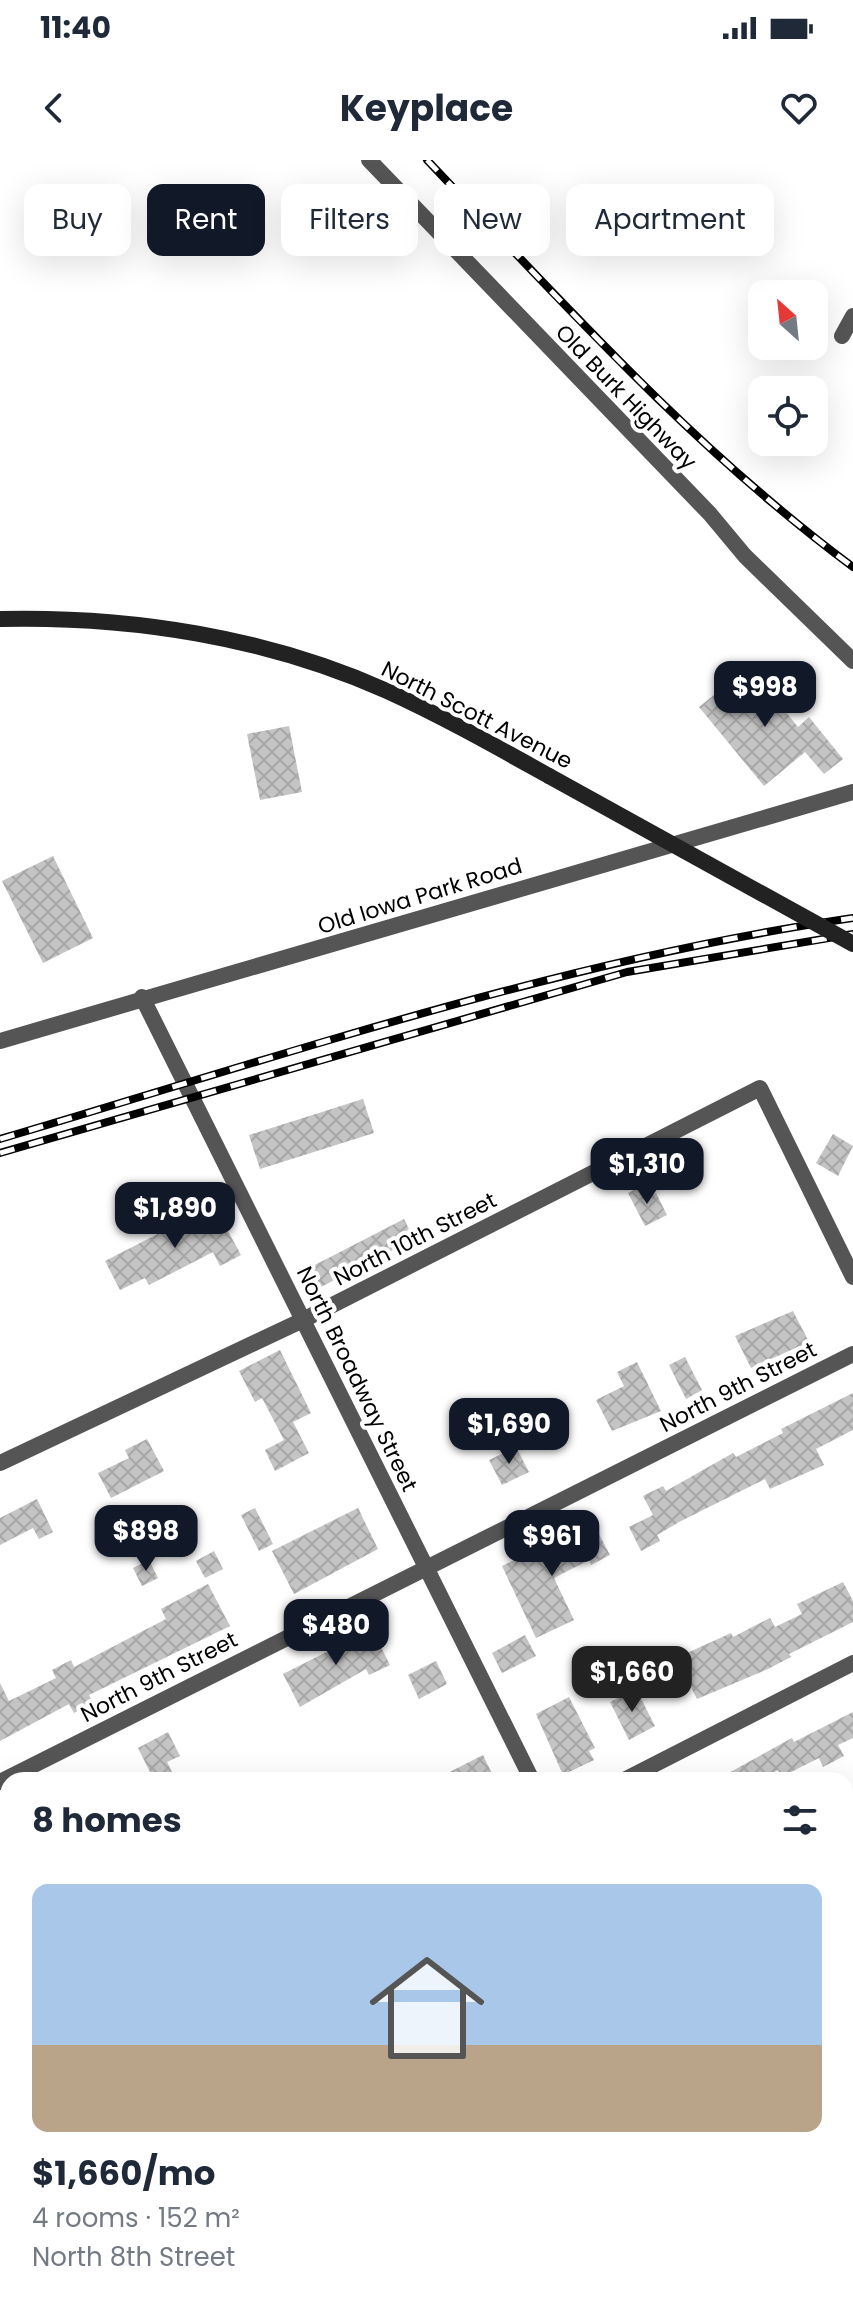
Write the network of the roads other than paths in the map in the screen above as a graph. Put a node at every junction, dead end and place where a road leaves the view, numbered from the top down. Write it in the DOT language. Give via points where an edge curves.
graph roads {
  1 [pos="369,160"];
  2 [pos="853,316"];
  3 [pos="842,336"];
  4 [pos="0,619"];
  5 [pos="853,661"];
  6 [pos="853,792"];
  7 [pos="853,944"];
  8 [pos="142,997"];
  9 [pos="0,1041"];
  10 [pos="853,1277"];
  11 [pos="303,1320"];
  12 [pos="853,1354"];
  13 [pos="0,1463"];
  14 [pos="427,1568"];
  15 [pos="853,1663"];
  16 [pos="20,1772"];
  17 [pos="528,1772"];
  18 [pos="640,1772"];
  1 -- 5 [label="street, Old Burk Highway" via="745,556"];
  2 -- 3 [label="street"];
  4 -- 7 [label="main road, North Scott Avenue, bridge" via="158,627 304,659 397,696"];
  6 -- 8 [label="street, Old Iowa Park Road"];
  8 -- 9 [label="street, Old Iowa Park Road"];
  8 -- 11 [label="street, North Broadway Street"];
  10 -- 11 [label="street, North 10th Street" via="760,1088"];
  11 -- 13 [label="street, North 10th Street"];
  11 -- 14 [label="street, North Broadway Street"];
  12 -- 14 [label="street, North 9th Street"];
  14 -- 16 [label="street, North 9th Street"];
  14 -- 17 [label="street, North Broadway Street"];
  15 -- 18 [label="street"];
}
